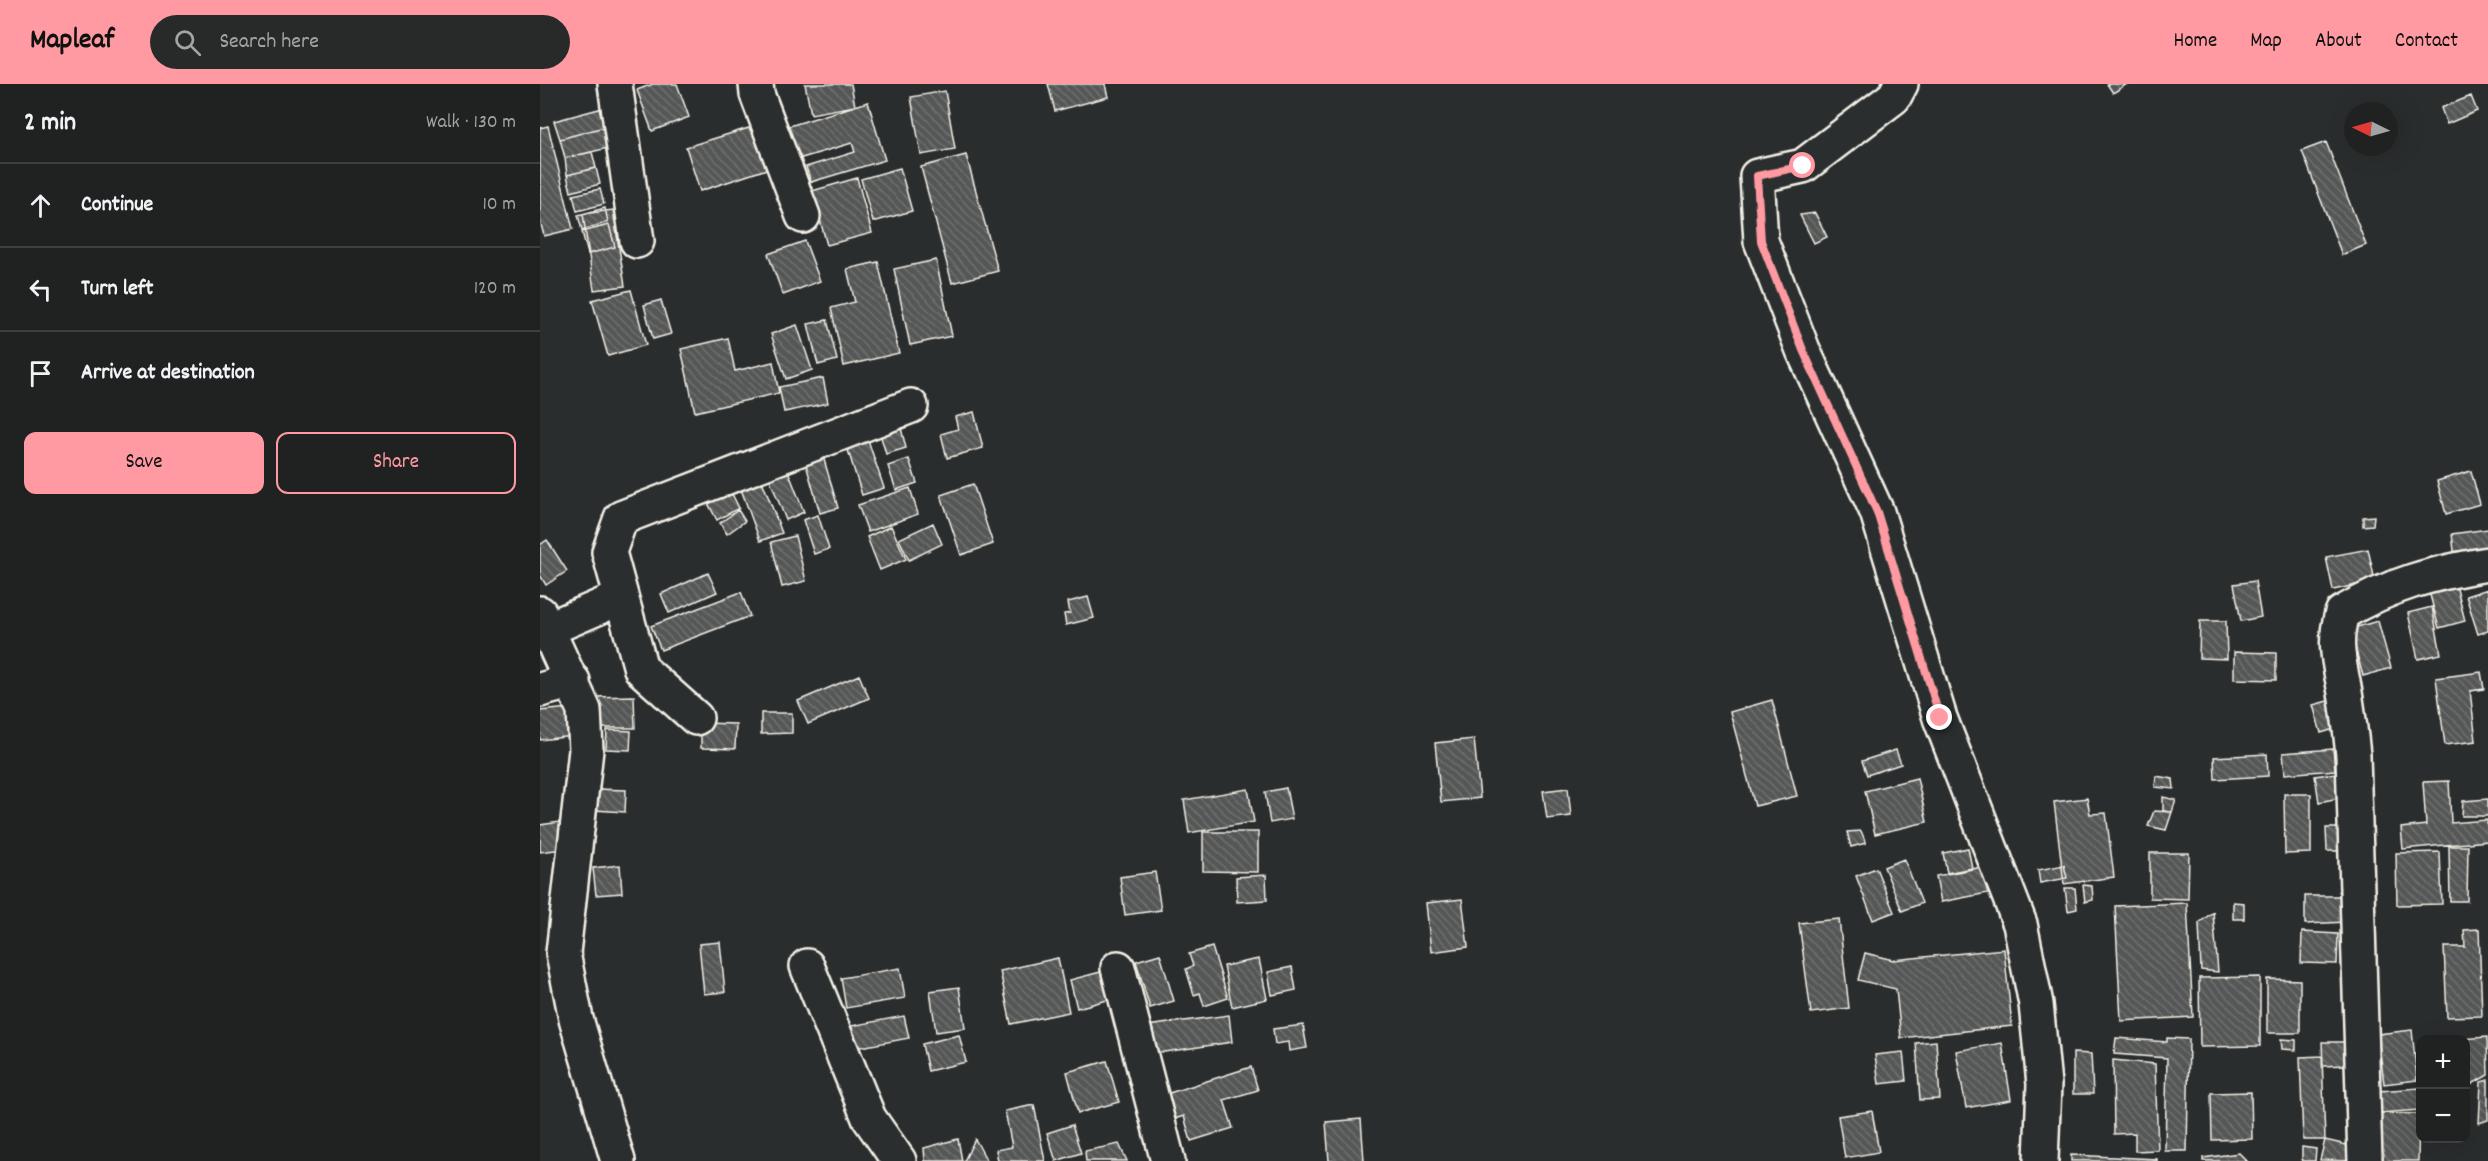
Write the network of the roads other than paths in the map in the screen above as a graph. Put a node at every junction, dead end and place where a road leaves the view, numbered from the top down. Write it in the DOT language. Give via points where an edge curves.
graph roads {
  1 [pos="615,84"];
  2 [pos="756,84"];
  3 [pos="1901,84"];
  4 [pos="803,216"];
  5 [pos="637,241"];
  6 [pos="911,406"];
  7 [pos="2488,564"];
  8 [pos="620,598"];
  9 [pos="544,621"];
  10 [pos="573,681"];
  11 [pos="540,690"];
  12 [pos="696,718"];
  13 [pos="552,937"];
  14 [pos="807,966"];
  15 [pos="1118,968"];
  16 [pos="618,1161"];
  17 [pos="899,1161"];
  18 [pos="1168,1161"];
  19 [pos="2041,1161"];
  20 [pos="2365,1161"];
  1 -- 5 [label="street"];
  2 -- 4 [label="street"];
  3 -- 19 [label="street" via="1894,98 1803,166 1757,176 1761,241 1803,350 1877,512 1940,718 2020,924 2036,1004 2044,1084"];
  6 -- 8 [label="street" via="621,518 609,552"];
  7 -- 20 [label="street" via="2407,581 2368,598 2342,613 2336,632 2353,755"];
  8 -- 9 [label="street"];
  8 -- 12 [label="street" via="641,669"];
  9 -- 10 [label="street"];
  10 -- 11 [label="street"];
  10 -- 13 [label="street" via="584,710 586,750"];
  13 -- 16 [label="street" via="563,953 576,1019"];
  14 -- 17 [label="street" via="869,1118"];
  15 -- 18 [label="street"];
}
